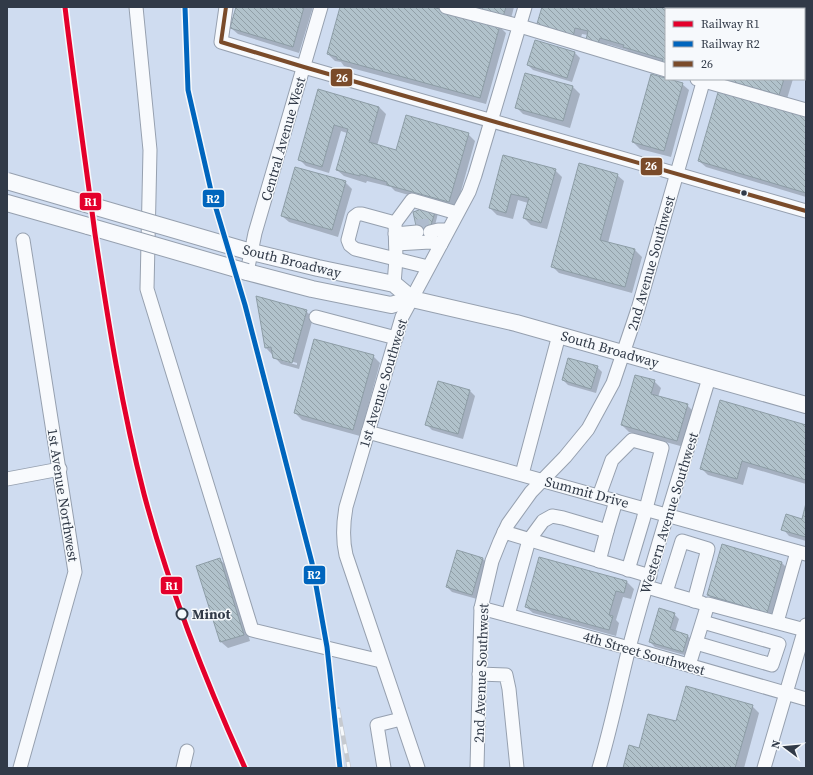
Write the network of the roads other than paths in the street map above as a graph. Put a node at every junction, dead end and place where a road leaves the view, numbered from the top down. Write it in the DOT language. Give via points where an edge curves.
graph roads {
  1 [pos="136,7"];
  2 [pos="226,7"];
  3 [pos="321,7"];
  4 [pos="446,7"];
  5 [pos="525,7"];
  6 [pos="520,26"];
  7 [pos="304,67"];
  8 [pos="665,70"];
  9 [pos="702,80"];
  10 [pos="806,110"];
  11 [pos="492,120"];
  12 [pos="676,174"];
  13 [pos="7,181"];
  14 [pos="7,203"];
  15 [pos="806,211"];
  16 [pos="457,213"];
  17 [pos="430,229"];
  18 [pos="395,232"];
  19 [pos="23,240"];
  20 [pos="441,244"];
  21 [pos="247,250"];
  22 [pos="396,259"];
  23 [pos="428,267"];
  24 [pos="247,272"];
  25 [pos="394,284"];
  26 [pos="412,298"];
  27 [pos="316,317"];
  28 [pos="560,335"];
  29 [pos="396,338"];
  30 [pos="624,353"];
  31 [pos="709,378"];
  32 [pos="806,403"];
  33 [pos="368,432"];
  34 [pos="60,469"];
  35 [pos="522,474"];
  36 [pos="7,479"];
  37 [pos="543,480"];
  38 [pos="599,496"];
  39 [pos="616,500"];
  40 [pos="645,508"];
  41 [pos="668,515"];
  42 [pos="607,531"];
  43 [pos="504,532"];
  44 [pos="529,540"];
  45 [pos="801,553"];
  46 [pos="599,561"];
  47 [pos="628,570"];
  48 [pos="648,581"];
  49 [pos="666,592"];
  50 [pos="694,601"];
  51 [pos="708,604"];
  52 [pos="481,608"];
  53 [pos="508,615"];
  54 [pos="703,622"];
  55 [pos="781,623"];
  56 [pos="805,631"];
  57 [pos="696,643"];
  58 [pos="779,644"];
  59 [pos="629,648"];
  60 [pos="382,661"];
  61 [pos="689,665"];
  62 [pos="479,674"];
  63 [pos="785,693"];
  64 [pos="806,699"];
  65 [pos="401,719"];
  66 [pos="187,751"];
  67 [pos="20,768"];
  68 [pos="183,768"];
  69 [pos="384,768"];
  70 [pos="418,768"];
  71 [pos="477,768"];
  72 [pos="517,768"];
  73 [pos="599,768"];
  74 [pos="764,768"];
  1 -- 60 [label="street" via="150,150 147,289 252,630"];
  2 -- 7 [label="street" via="221,42"];
  3 -- 7 [label="street, Central Avenue West"];
  4 -- 6 [label="street"];
  5 -- 6 [label="street, 1st Avenue Southwest"];
  6 -- 8 [label="street"];
  6 -- 11 [label="street, 1st Avenue Southwest"];
  7 -- 11 [label="street"];
  7 -- 21 [label="street, Central Avenue West"];
  9 -- 10 [label="street"];
  9 -- 12 [label="street, 2nd Avenue Southwest"];
  11 -- 12 [label="street"];
  11 -- 16 [label="street, 1st Avenue Southwest" via="469,192"];
  12 -- 15 [label="street"];
  12 -- 30 [label="street, 2nd Avenue Southwest"];
  13 -- 21 [label="main road, South Broadway, bridge"];
  14 -- 24 [label="main road, South Broadway, bridge"];
  16 -- 17 [label="street, 1st Avenue Southwest"];
  16 -- 18 [label="street" via="412,200"];
  17 -- 18 [label="street"];
  17 -- 20 [label="street, 1st Avenue Southwest"];
  18 -- 20 [label="street"];
  18 -- 22 [label="street"];
  18 -- 22 [label="street" via="358,214 354,217 348,240 350,246 355,249"];
  19 -- 34 [label="street, 1st Avenue Northwest"];
  20 -- 23 [label="street, 1st Avenue Southwest"];
  21 -- 24 [label="street, Central Avenue West"];
  21 -- 25 [label="main road, South Broadway"];
  22 -- 23 [label="street"];
  22 -- 25 [label="street"];
  23 -- 26 [label="street, 1st Avenue Southwest"];
  24 -- 26 [label="main road, South Broadway" via="312,289 392,305"];
  25 -- 26 [label="main road, South Broadway"];
  26 -- 28 [label="main road, South Broadway"];
  26 -- 29 [label="street, 1st Avenue Southwest" via="402,317"];
  27 -- 29 [label="street"];
  28 -- 30 [label="main road, South Broadway"];
  28 -- 35 [label="street"];
  29 -- 33 [label="street, 1st Avenue Southwest"];
  30 -- 31 [label="main road, South Broadway"];
  30 -- 37 [label="street, 2nd Avenue Southwest" via="613,383 588,429"];
  31 -- 32 [label="main road, South Broadway"];
  31 -- 41 [label="street, Western Avenue Southwest"];
  33 -- 35 [label="street, Summit Drive"];
  33 -- 60 [label="street, 1st Avenue Southwest" via="346,507 343,532 346,555"];
  34 -- 36 [label="street"];
  34 -- 67 [label="street, 1st Avenue Northwest" via="75,572"];
  35 -- 37 [label="street, Summit Drive"];
  37 -- 38 [label="street, Summit Drive"];
  37 -- 43 [label="street, 2nd Avenue Southwest" via="531,492"];
  38 -- 39 [label="street, Summit Drive"];
  38 -- 40 [label="street" via="612,460 632,440 662,448"];
  39 -- 40 [label="street, Summit Drive"];
  39 -- 42 [label="street"];
  40 -- 41 [label="street, Summit Drive"];
  40 -- 47 [label="street"];
  41 -- 45 [label="street, Summit Drive"];
  41 -- 48 [label="street, Western Avenue Southwest"];
  42 -- 44 [label="street" via="552,516 543,521"];
  42 -- 46 [label="street"];
  43 -- 44 [label="street"];
  43 -- 52 [label="street, 2nd Avenue Southwest" via="492,561"];
  44 -- 46 [label="street"];
  44 -- 53 [label="street"];
  45 -- 55 [label="street"];
  46 -- 47 [label="street"];
  47 -- 48 [label="street"];
  48 -- 49 [label="street"];
  48 -- 59 [label="street, Western Avenue Southwest"];
  49 -- 50 [label="street"];
  49 -- 50 [label="street" via="682,541 708,550"];
  50 -- 51 [label="street"];
  51 -- 54 [label="street"];
  51 -- 55 [label="street"];
  52 -- 53 [label="street, 4th Street Southwest"];
  52 -- 62 [label="street, 2nd Avenue Southwest"];
  53 -- 59 [label="street, 4th Street Southwest"];
  54 -- 57 [label="street"];
  54 -- 58 [label="street"];
  55 -- 56 [label="street"];
  55 -- 58 [label="street"];
  56 -- 63 [label="street"];
  57 -- 58 [label="street" via="772,665"];
  57 -- 61 [label="street"];
  59 -- 61 [label="street, 4th Street Southwest"];
  59 -- 73 [label="street, Western Avenue Southwest"];
  60 -- 65 [label="street, 1st Avenue Southwest"];
  61 -- 63 [label="street, 4th Street Southwest"];
  62 -- 71 [label="street, 2nd Avenue Southwest"];
  62 -- 72 [label="street" via="506,674"];
  63 -- 64 [label="street, 4th Street Southwest"];
  63 -- 74 [label="street"];
  65 -- 69 [label="street" via="377,725"];
  65 -- 70 [label="street, 1st Avenue Southwest"];
  66 -- 68 [label="street"];
}
